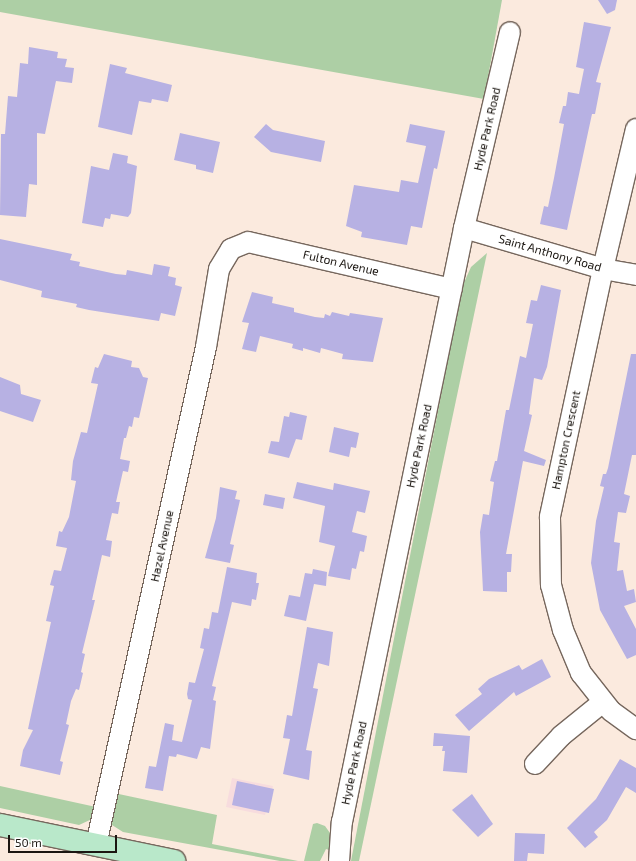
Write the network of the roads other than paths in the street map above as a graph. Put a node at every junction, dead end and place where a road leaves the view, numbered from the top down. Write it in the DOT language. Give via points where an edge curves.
graph roads {
  1 [pos="510,32"];
  2 [pos="636,129"];
  3 [pos="464,228"];
  4 [pos="231,249"];
  5 [pos="603,269"];
  6 [pos="636,276"];
  7 [pos="452,289"];
  8 [pos="603,702"];
  9 [pos="636,729"];
  10 [pos="535,764"];
  11 [pos="0,825"];
  12 [pos="96,845"];
  13 [pos="174,861"];
  14 [pos="339,861"];
  1 -- 3 [label="street, Hyde Park Road"];
  2 -- 5 [label="street, Hampton Crescent"];
  3 -- 5 [label="street, Saint Anthony Road"];
  3 -- 7 [label="street, Hyde Park Road"];
  4 -- 7 [label="street, Fulton Avenue" via="248,242"];
  4 -- 12 [label="street, Hazel Avenue" via="219,269 206,347"];
  5 -- 6 [label="street, Saint Anthony Road"];
  5 -- 8 [label="street, Hampton Crescent" via="550,516 551,586 563,630 581,673"];
  7 -- 14 [label="street, Hyde Park Road" via="342,822"];
  8 -- 9 [label="street, Hampton Crescent"];
  8 -- 10 [label="street" via="561,736"];
  11 -- 12 [label="main road"];
  12 -- 13 [label="main road"];
}
